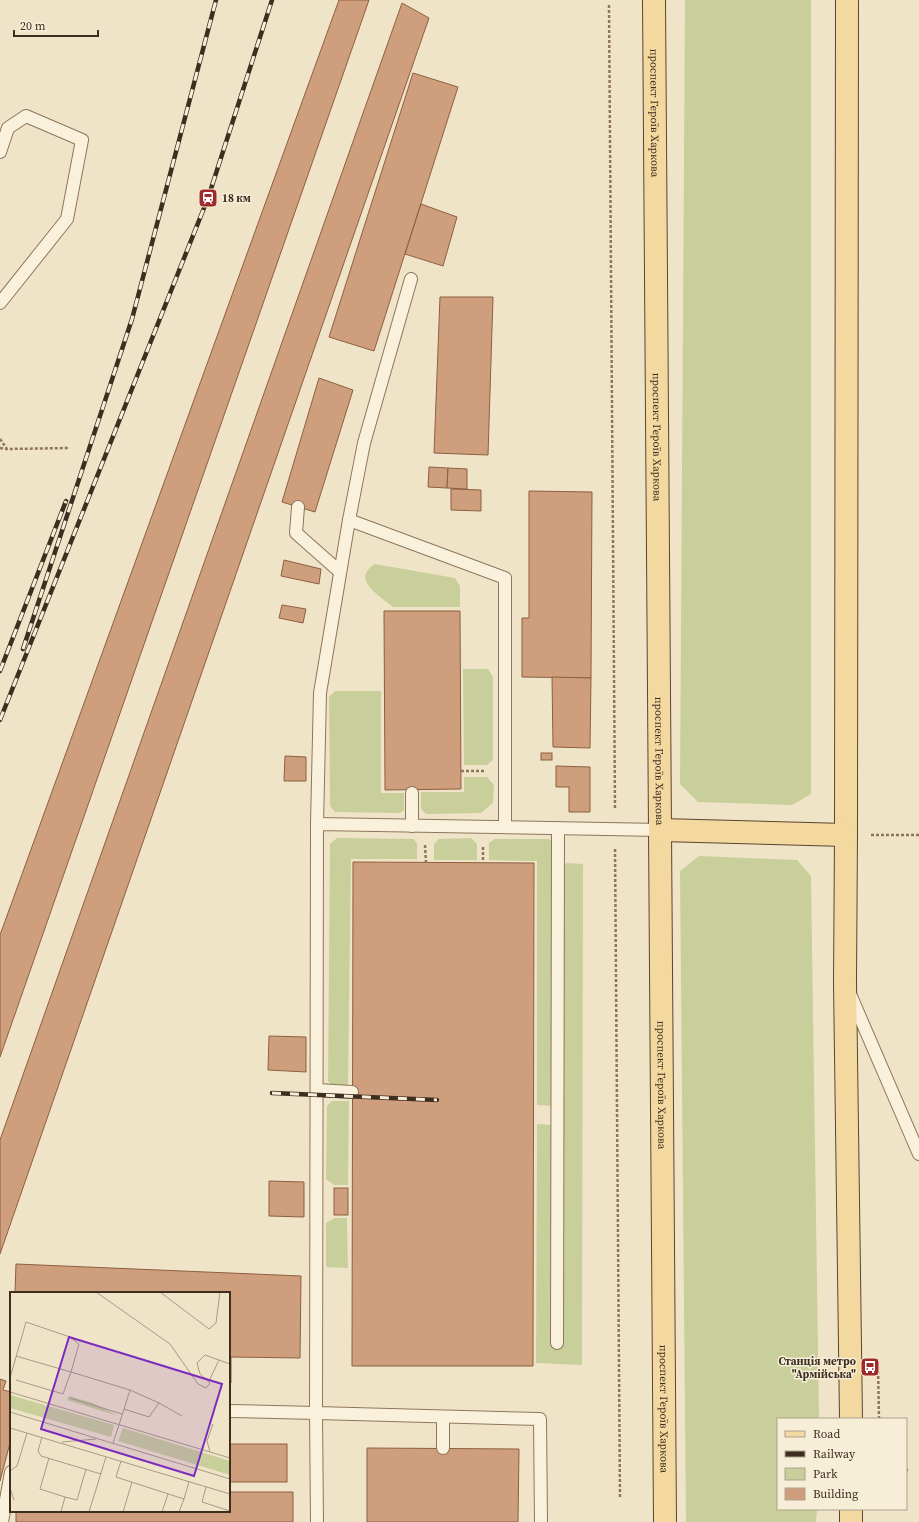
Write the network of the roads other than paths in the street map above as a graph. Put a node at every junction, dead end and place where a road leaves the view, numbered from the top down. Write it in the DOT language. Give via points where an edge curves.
graph roads {
  1 [pos="654,0"];
  2 [pos="847,0"];
  3 [pos="4,128"];
  4 [pos="0,152"];
  5 [pos="410,279"];
  6 [pos="0,303"];
  7 [pos="298,507"];
  8 [pos="349,520"];
  9 [pos="339,572"];
  10 [pos="412,793"];
  11 [pos="317,824"];
  12 [pos="412,826"];
  13 [pos="505,826"];
  14 [pos="558,828"];
  15 [pos="661,830"];
  16 [pos="846,835"];
  17 [pos="845,982"];
  18 [pos="317,1090"];
  19 [pos="352,1092"];
  20 [pos="919,1154"];
  21 [pos="557,1343"];
  22 [pos="230,1411"];
  23 [pos="316,1413"];
  24 [pos="443,1417"];
  25 [pos="851,1418"];
  26 [pos="443,1448"];
  27 [pos="10,1478"];
  28 [pos="851,1510"];
  29 [pos="2,1522"];
  30 [pos="317,1522"];
  31 [pos="541,1522"];
  32 [pos="665,1522"];
  33 [pos="851,1522"];
  1 -- 15 [label="main road, проспект Героїв Харкова"];
  2 -- 16 [label="main road"];
  3 -- 4 [label="lane"];
  3 -- 6 [label="lane" via="26,116 82,140 67,219"];
  5 -- 8 [label="lane" via="364,443"];
  7 -- 9 [label="lane" via="296,533"];
  8 -- 9 [label="lane"];
  8 -- 13 [label="lane" via="505,578"];
  9 -- 11 [label="lane" via="320,693"];
  10 -- 12 [label="lane"];
  11 -- 12 [label="lane"];
  11 -- 18 [label="lane"];
  12 -- 13 [label="lane"];
  13 -- 14 [label="lane"];
  14 -- 15 [label="lane"];
  14 -- 21 [label="lane"];
  15 -- 16 [label="main road"];
  15 -- 32 [label="main road, проспект Героїв Харкова"];
  16 -- 17 [label="main road"];
  17 -- 20 [label="lane"];
  17 -- 25 [label="main road"];
  18 -- 19 [label="lane"];
  18 -- 23 [label="lane"];
  22 -- 23 [label="lane"];
  23 -- 24 [label="lane"];
  23 -- 30 [label="lane"];
  24 -- 26 [label="lane"];
  24 -- 31 [label="lane" via="540,1419"];
  27 -- 29 [label="lane"];
  28 -- 33 [label="main road"];
}
